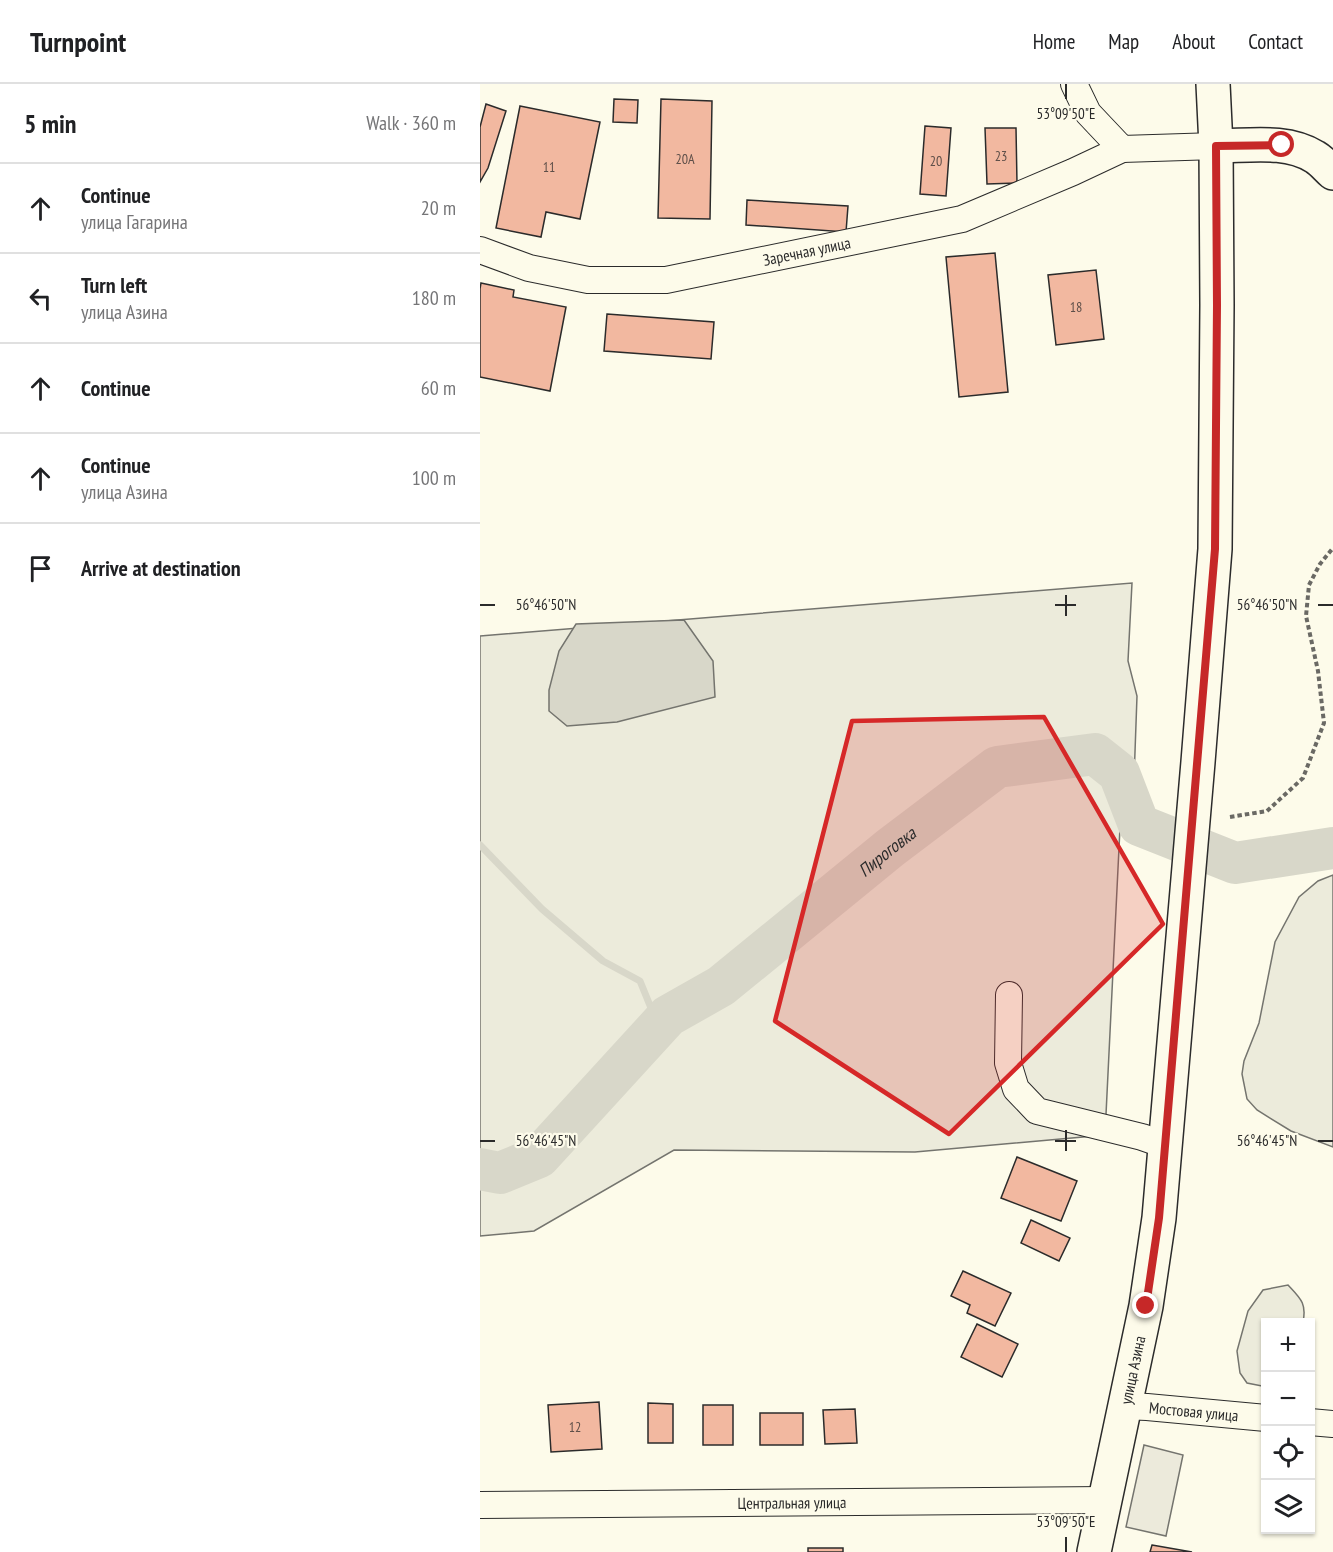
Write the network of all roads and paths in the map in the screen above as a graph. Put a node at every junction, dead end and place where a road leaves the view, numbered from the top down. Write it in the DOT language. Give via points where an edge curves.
graph roads {
  1 [pos="1074,84"];
  2 [pos="1213,84"];
  3 [pos="1216,146"];
  4 [pos="1122,149"];
  5 [pos="1333,173"];
  6 [pos="480,250"];
  7 [pos="1333,548"];
  8 [pos="1230,817"];
  9 [pos="1009,995"];
  10 [pos="1165,1145"];
  11 [pos="1124,1406"];
  12 [pos="1261,1418"];
  13 [pos="1315,1422"];
  14 [pos="1333,1424"];
  15 [pos="1105,1500"];
  16 [pos="480,1505"];
  17 [pos="1094,1552"];
  1 -- 4 [label="street" via="1088,112"];
  2 -- 3 [label="main road"];
  3 -- 4 [label="street"];
  3 -- 5 [label="main road" via="1282,145 1318,158"];
  3 -- 10 [label="main road, улица Азина" via="1215,549"];
  4 -- 6 [label="street, Заречная улица" via="962,219 666,280 588,280 529,268"];
  7 -- 8 [label="path" via="1309,585 1306,616 1324,723 1303,778 1267,811"];
  9 -- 10 [label="street" via="1008,1063 1016,1089 1037,1112"];
  10 -- 11 [label="main road, улица Азина" via="1146,1306"];
  11 -- 12 [label="street, Мостовая улица"];
  11 -- 15 [label="main road, улица Азина"];
  13 -- 14 [label="street"];
  15 -- 16 [label="street, Центральная улица"];
  15 -- 17 [label="main road, улица Азина"];
}
